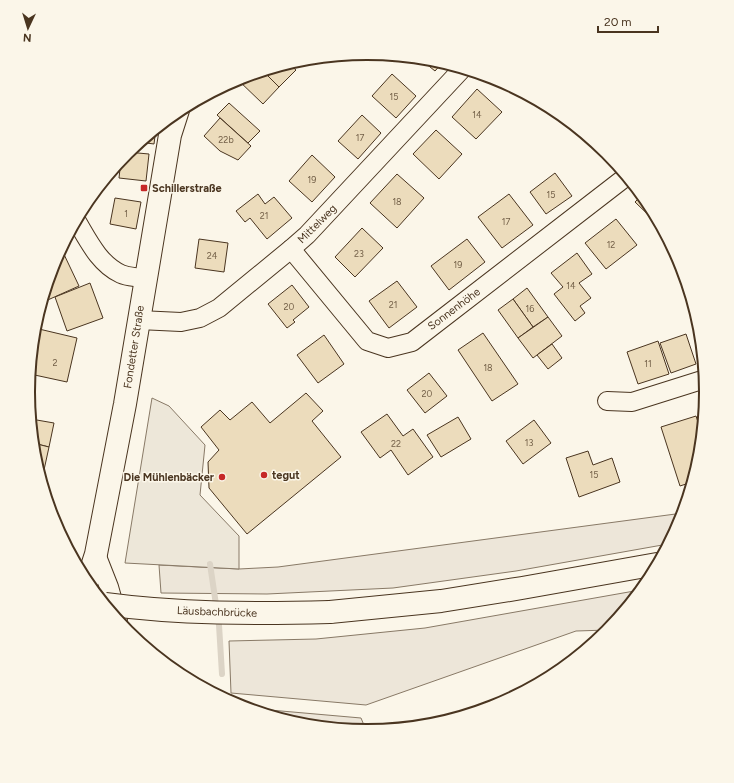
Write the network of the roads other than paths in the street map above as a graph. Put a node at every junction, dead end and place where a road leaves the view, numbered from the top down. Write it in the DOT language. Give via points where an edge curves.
graph roads {
  1 [pos="459,73"];
  2 [pos="175,121"];
  3 [pos="622,180"];
  4 [pos="79,225"];
  5 [pos="292,250"];
  6 [pos="145,279"];
  7 [pos="139,320"];
  8 [pos="699,381"];
  9 [pos="607,401"];
  10 [pos="96,554"];
  11 [pos="650,565"];
  12 [pos="90,574"];
  13 [pos="113,605"];
  14 [pos="115,607"];
  1 -- 5 [label="street, Mittelweg"];
  2 -- 6 [label="main road, Fondetter Straße"];
  3 -- 5 [label="street, Sonnenhöhe" via="412,342 388,348 367,342"];
  4 -- 6 [label="street" via="99,257 110,267 122,274"];
  5 -- 7 [label="street, Mittelweg" via="219,308 200,318 181,322"];
  6 -- 7 [label="main road, Fondetter Straße"];
  7 -- 10 [label="main road, Fondetter Straße"];
  8 -- 9 [label="street" via="632,402"];
  10 -- 12 [label="main road, Fondetter Straße"];
  10 -- 14 [label="street"];
  11 -- 13 [label="main road, Läusbachbrücke, bridge" via="441,601 330,612 188,612"];
}
